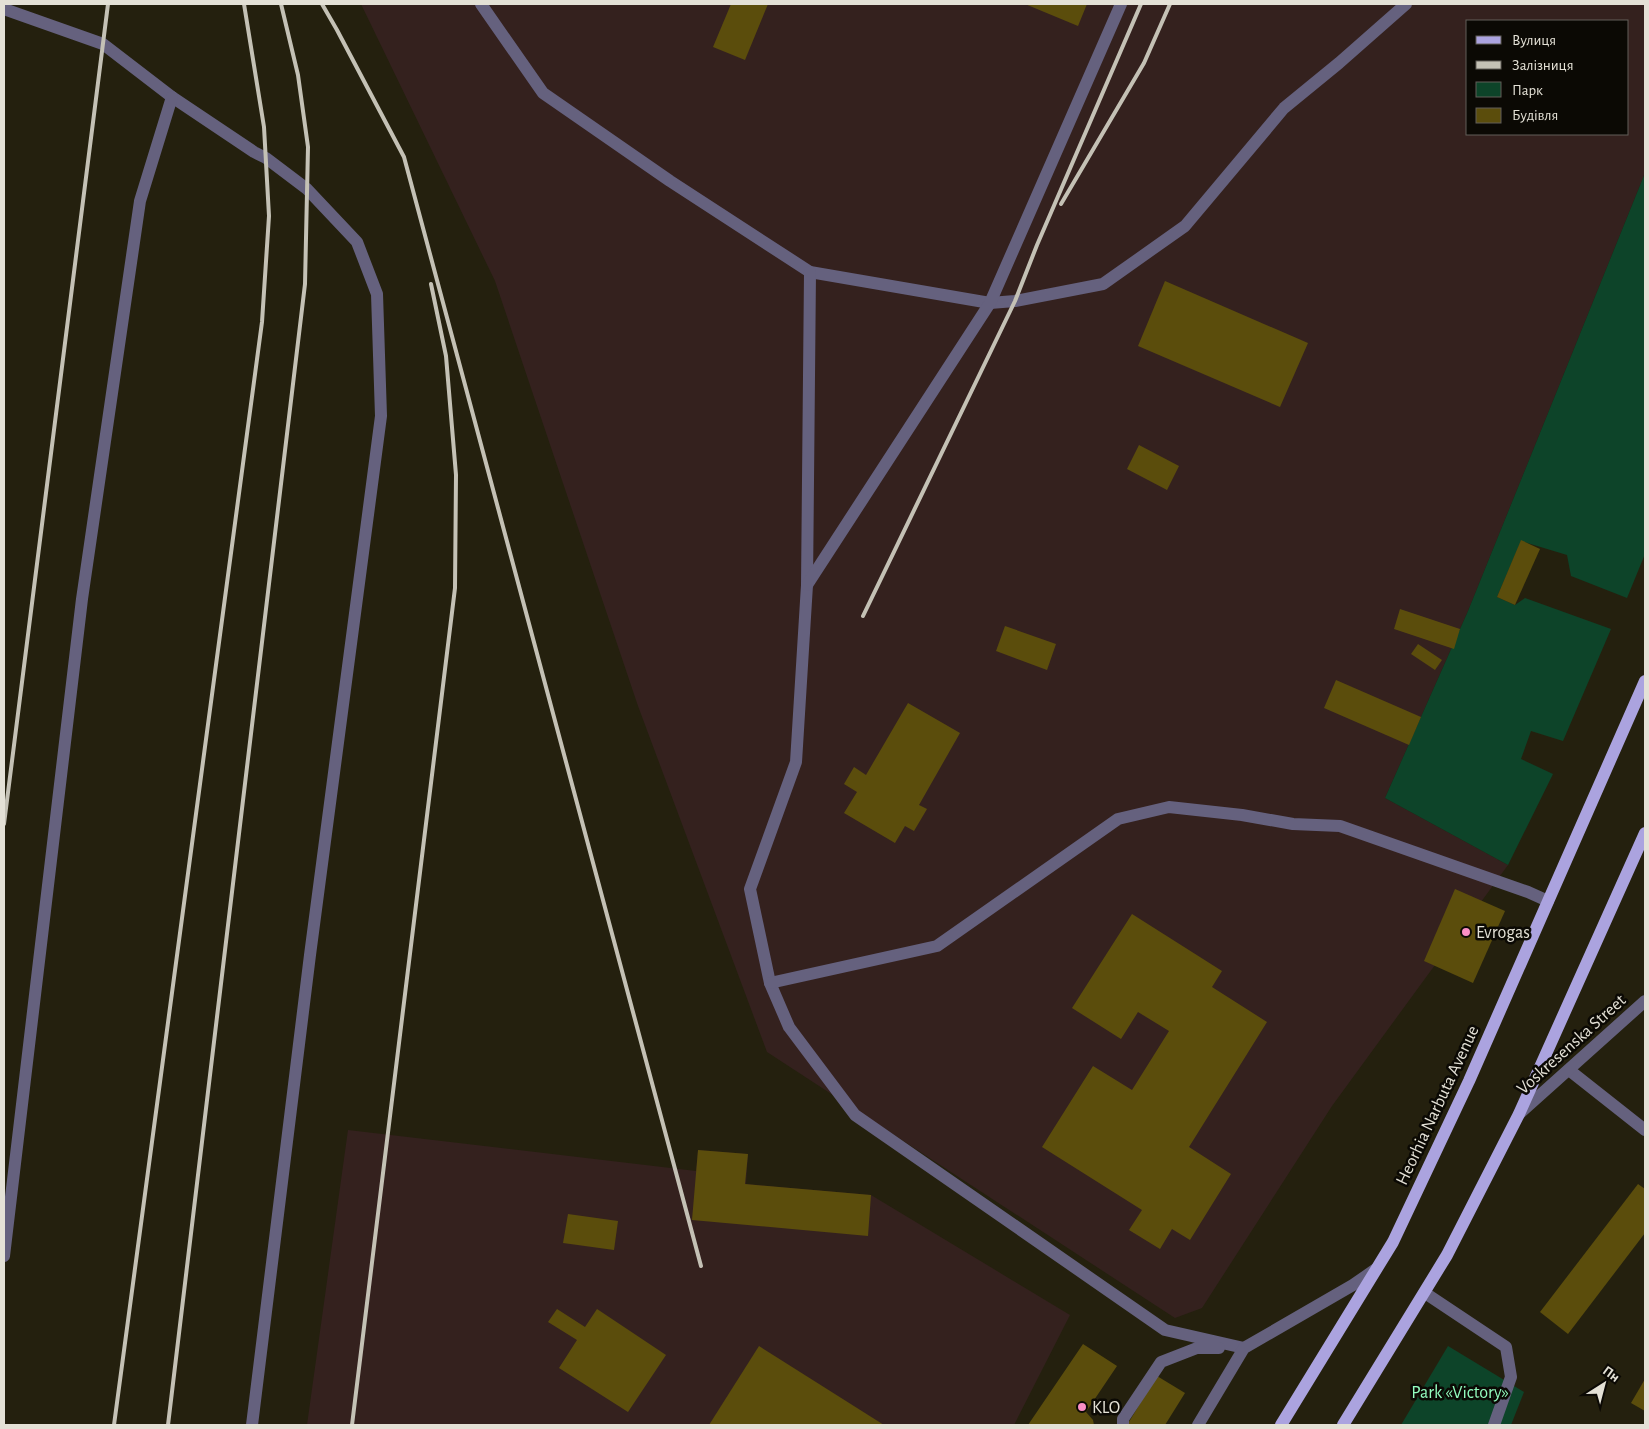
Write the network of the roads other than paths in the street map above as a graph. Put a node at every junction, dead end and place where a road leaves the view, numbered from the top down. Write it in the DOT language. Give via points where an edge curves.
graph roads {
  1 [pos="481,4"];
  2 [pos="1121,4"];
  3 [pos="1406,4"];
  4 [pos="4,9"];
  5 [pos="172,97"];
  6 [pos="810,272"];
  7 [pos="990,303"];
  8 [pos="807,585"];
  9 [pos="1645,681"];
  10 [pos="1645,833"];
  11 [pos="1548,901"];
  12 [pos="770,983"];
  13 [pos="1645,1001"];
  14 [pos="1569,1070"];
  15 [pos="1519,1114"];
  16 [pos="1645,1130"];
  17 [pos="4,1256"];
  18 [pos="1376,1268"];
  19 [pos="1424,1293"];
  20 [pos="1244,1348"];
  21 [pos="252,1425"];
  22 [pos="1123,1425"];
  23 [pos="1198,1425"];
  24 [pos="1281,1425"];
  25 [pos="1343,1425"];
  26 [pos="1494,1425"];
  1 -- 6 [label="street" via="543,93"];
  2 -- 7 [label="street"];
  3 -- 7 [label="street" via="1284,108 1184,226 1103,284"];
  4 -- 5 [label="street" via="102,44"];
  5 -- 17 [label="street" via="140,201 82,599"];
  5 -- 21 [label="street" via="266,158 307,189 357,242 378,294 381,416"];
  6 -- 7 [label="street"];
  6 -- 8 [label="street"];
  7 -- 8 [label="street"];
  8 -- 12 [label="street" via="796,762 750,889"];
  9 -- 11 [label="main road, Heorhia Narbuta Avenue"];
  10 -- 15 [label="main road"];
  11 -- 12 [label="street" via="1340,826 1293,824 1169,807 1118,818 937,946"];
  11 -- 18 [label="main road, Heorhia Narbuta Avenue" via="1469,1081 1393,1242"];
  12 -- 20 [label="street" via="789,1027 855,1115 1165,1330"];
  13 -- 14 [label="street, Voskresenska Street"];
  14 -- 15 [label="street, Voskresenska Street"];
  14 -- 16 [label="street"];
  15 -- 19 [label="main road" via="1447,1255"];
  18 -- 20 [label="street"];
  18 -- 24 [label="main road, Heorhia Narbuta Avenue"];
  19 -- 25 [label="main road"];
  19 -- 26 [label="street" via="1506,1347 1511,1377"];
  20 -- 22 [label="street" via="1197,1348 1161,1362"];
  20 -- 23 [label="street"];
}
